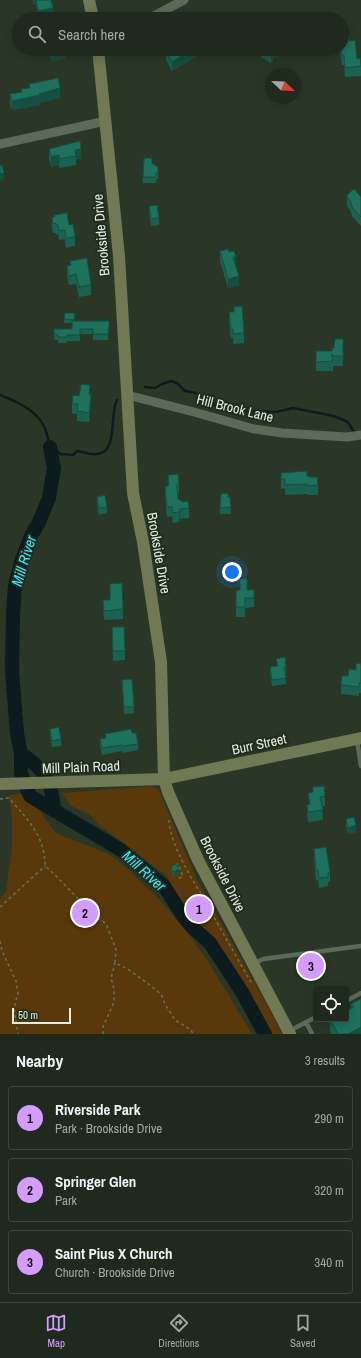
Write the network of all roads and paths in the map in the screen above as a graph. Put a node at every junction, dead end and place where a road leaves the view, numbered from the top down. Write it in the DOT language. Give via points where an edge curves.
graph roads {
  1 [pos="89,0"];
  2 [pos="184,0"];
  3 [pos="92,12"];
  4 [pos="161,12"];
  5 [pos="99,56"];
  6 [pos="106,120"];
  7 [pos="0,144"];
  8 [pos="127,395"];
  9 [pos="361,436"];
  10 [pos="359,738"];
  11 [pos="361,766"];
  12 [pos="164,779"];
  13 [pos="0,784"];
  14 [pos="0,799"];
  15 [pos="169,820"];
  16 [pos="45,866"];
  17 [pos="185,867"];
  18 [pos="171,868"];
  19 [pos="180,870"];
  20 [pos="178,879"];
  21 [pos="0,907"];
  22 [pos="0,941"];
  23 [pos="361,946"];
  24 [pos="115,963"];
  25 [pos="253,964"];
  26 [pos="251,984"];
  27 [pos="361,993"];
  28 [pos="349,999"];
  29 [pos="313,1018"];
  30 [pos="306,1022"];
  31 [pos="289,1033"];
  32 [pos="18,1034"];
  33 [pos="103,1034"];
  34 [pos="193,1034"];
  35 [pos="312,1034"];
  1 -- 3 [label="main road"];
  2 -- 4 [label="street"];
  5 -- 6 [label="main road, Brookside Drive"];
  6 -- 7 [label="street"];
  6 -- 8 [label="main road, Brookside Drive" via="119,256"];
  8 -- 9 [label="street, Hill Brook Lane" via="254,429 296,434"];
  8 -- 12 [label="main road, Brookside Drive" via="133,493 161,662"];
  10 -- 11 [label="lane"];
  10 -- 12 [label="main road, Burr Street"];
  12 -- 13 [label="main road, Mill Plain Road"];
  12 -- 25 [label="main road, Brookside Drive" via="198,860"];
  14 -- 16 [label="path" via="9,798 34,828 45,854"];
  15 -- 17 [label="path" via="172,836"];
  16 -- 21 [label="path"];
  16 -- 24 [label="path" via="106,924 116,949"];
  17 -- 19 [label="path"];
  17 -- 26 [label="path"];
  18 -- 19 [label="path" via="178,864"];
  19 -- 20 [label="path" via="183,876"];
  22 -- 32 [label="path" via="16,980 18,993 14,1008"];
  23 -- 25 [label="lane" via="263,959"];
  24 -- 33 [label="path" via="111,978 114,1002 103,1027"];
  24 -- 34 [label="path" via="141,978 161,994 164,1004 175,1020"];
  25 -- 31 [label="main road, Brookside Drive"];
  27 -- 28 [label="lane"];
  29 -- 30 [label="lane"];
  30 -- 31 [label="lane"];
  30 -- 35 [label="lane"];
}
